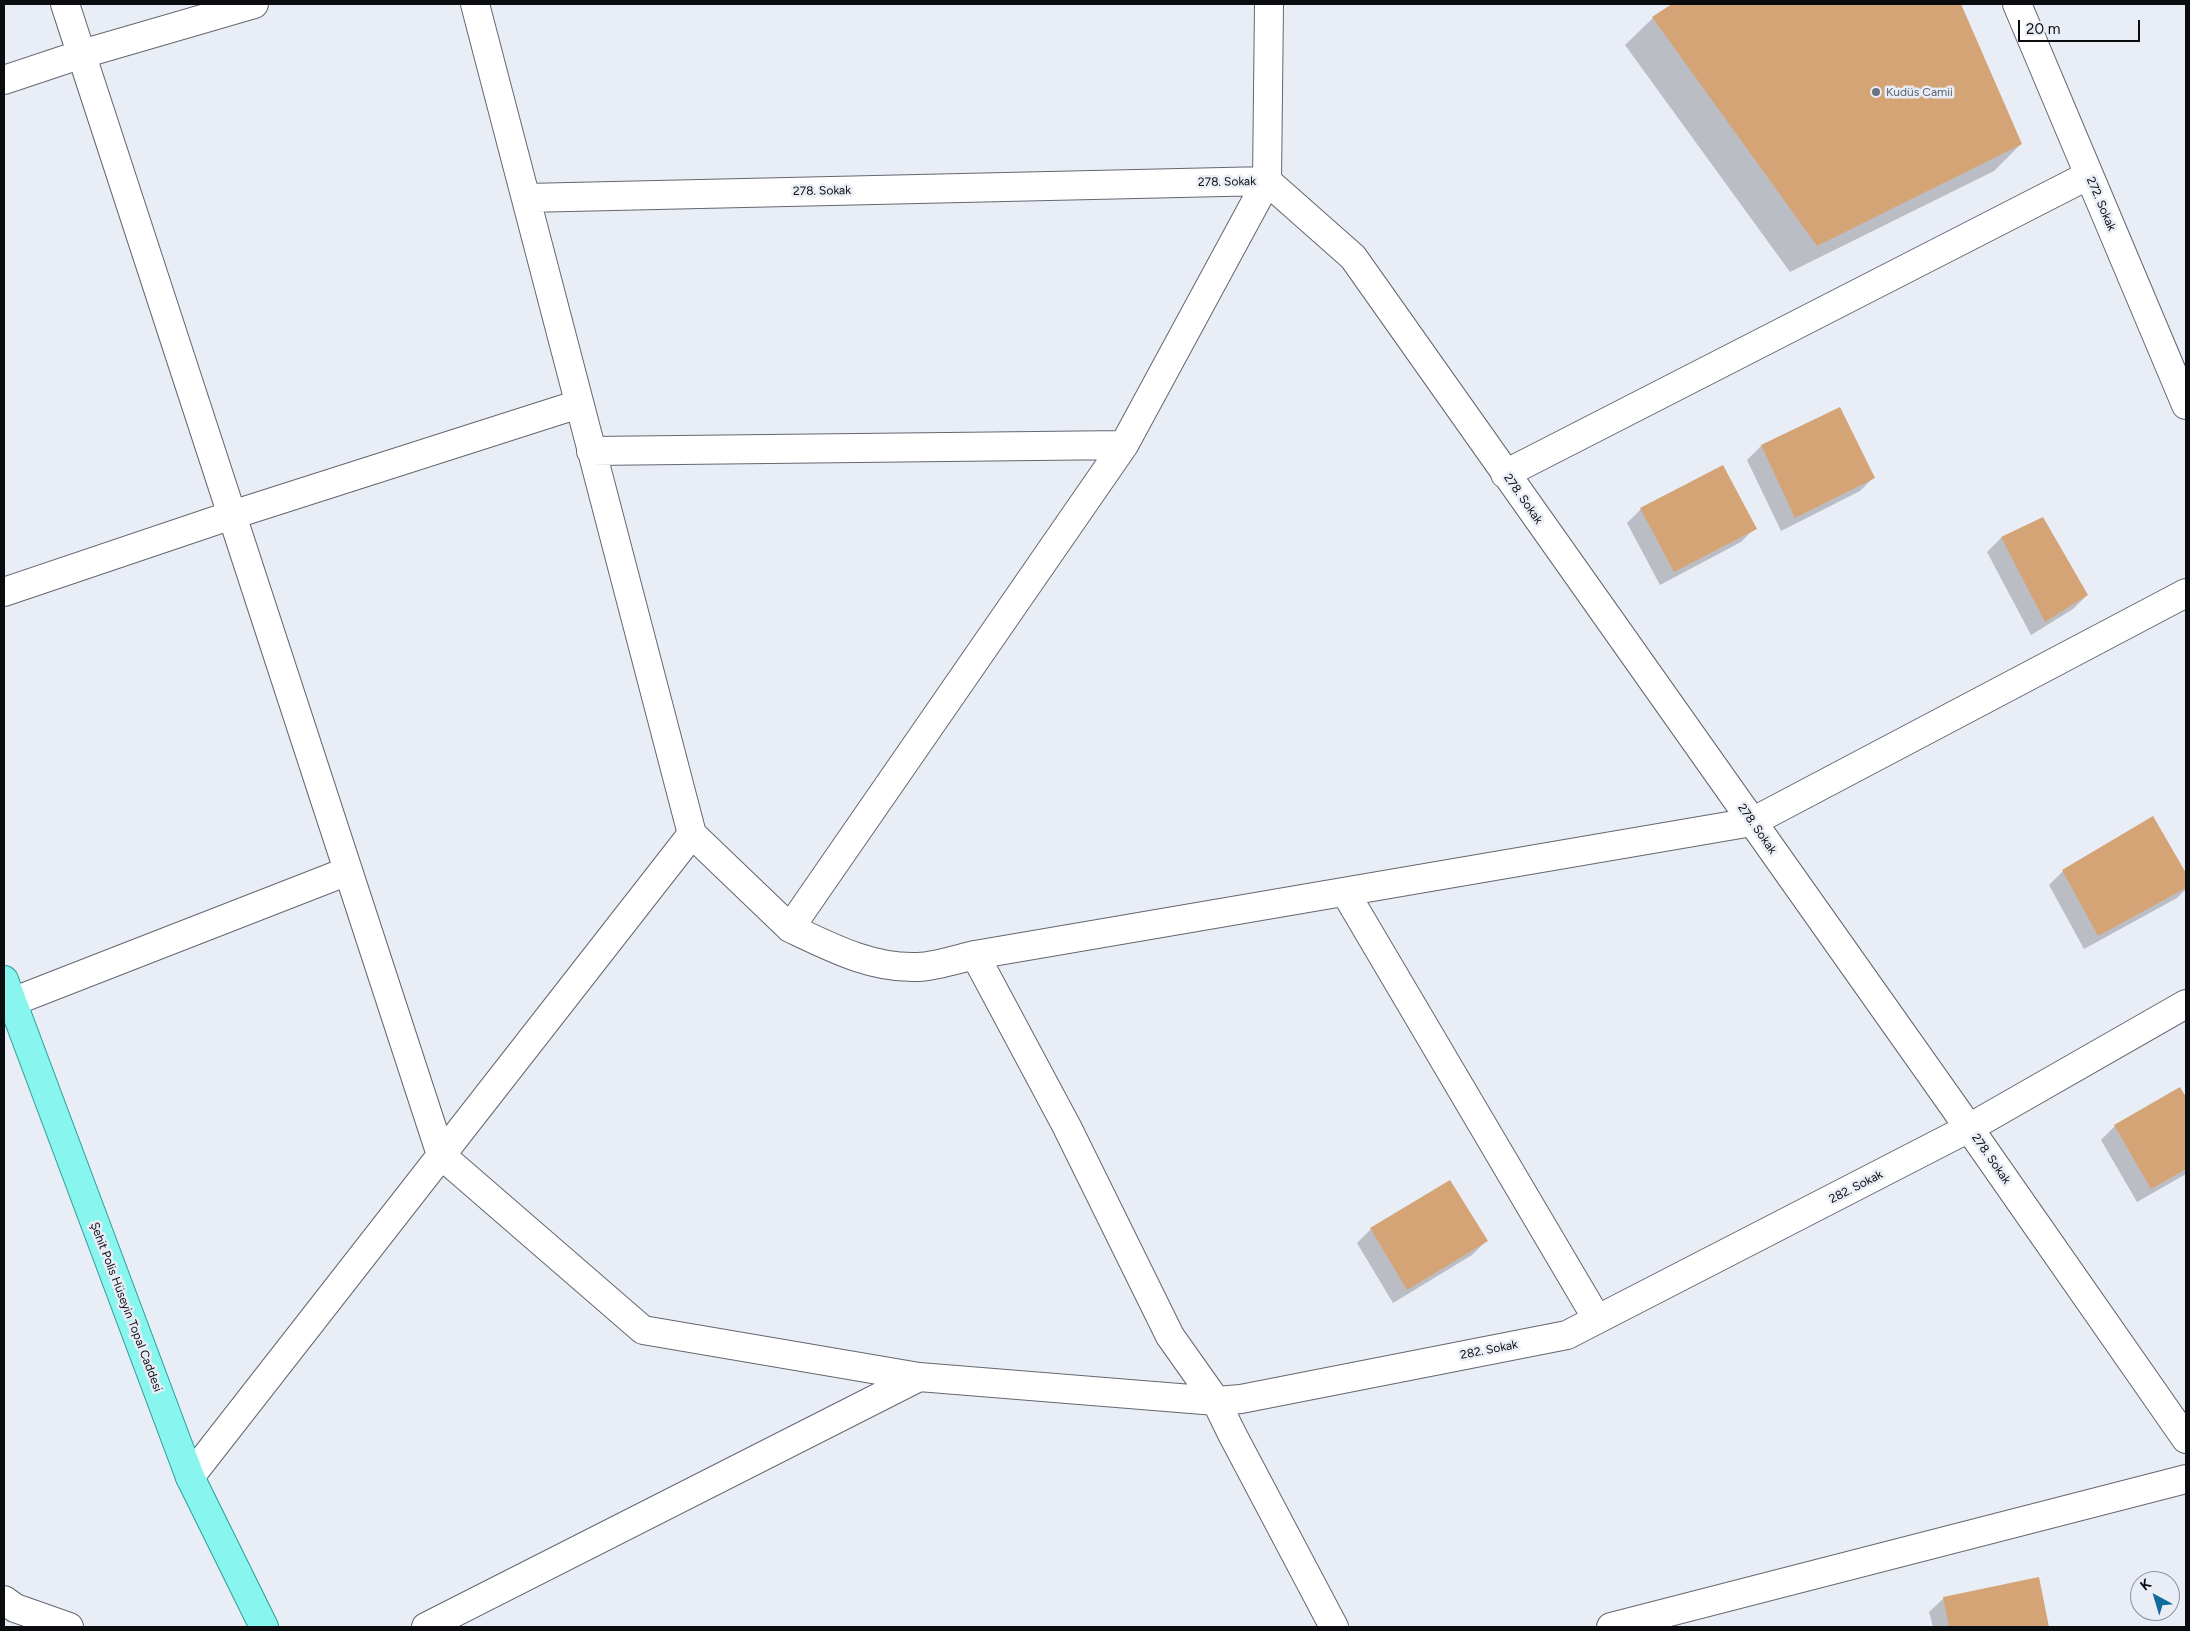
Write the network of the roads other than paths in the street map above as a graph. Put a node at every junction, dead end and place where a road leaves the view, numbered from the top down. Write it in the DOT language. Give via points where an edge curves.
graph roads {
  1 [pos="65,4"];
  2 [pos="254,4"];
  3 [pos="475,4"];
  4 [pos="1269,4"];
  5 [pos="2016,4"];
  6 [pos="82,54"];
  7 [pos="4,80"];
  8 [pos="2089,175"];
  9 [pos="1267,181"];
  10 [pos="526,198"];
  11 [pos="579,404"];
  12 [pos="2186,404"];
  13 [pos="1124,445"];
  14 [pos="591,450"];
  15 [pos="1506,474"];
  16 [pos="232,515"];
  17 [pos="4,592"];
  18 [pos="2186,593"];
  19 [pos="1752,822"];
  20 [pos="692,834"];
  21 [pos="348,871"];
  22 [pos="1345,892"];
  23 [pos="790,928"];
  24 [pos="975,955"];
  25 [pos="8,991"];
  26 [pos="2186,1004"];
  27 [pos="1969,1128"];
  28 [pos="441,1155"];
  29 [pos="1597,1320"];
  30 [pos="919,1377"];
  31 [pos="1216,1401"];
  32 [pos="2186,1439"];
  33 [pos="190,1477"];
  34 [pos="2186,1480"];
  35 [pos="4,1600"];
  36 [pos="69,1627"];
  37 [pos="264,1627"];
  38 [pos="426,1627"];
  39 [pos="1334,1627"];
  40 [pos="1611,1627"];
  1 -- 6 [label="street"];
  2 -- 6 [label="street"];
  3 -- 10 [label="street"];
  4 -- 9 [label="street"];
  5 -- 8 [label="street, 272. Sokak"];
  6 -- 7 [label="street"];
  6 -- 16 [label="street"];
  8 -- 12 [label="street, 272. Sokak"];
  8 -- 15 [label="street"];
  9 -- 10 [label="street, 278. Sokak"];
  9 -- 13 [label="street"];
  9 -- 15 [label="street, 278. Sokak" via="1353,257"];
  10 -- 11 [label="street"];
  11 -- 14 [label="street"];
  11 -- 16 [label="street"];
  13 -- 14 [label="street"];
  13 -- 23 [label="street"];
  14 -- 20 [label="street"];
  15 -- 19 [label="street, 278. Sokak"];
  16 -- 17 [label="street"];
  16 -- 21 [label="street"];
  18 -- 19 [label="street"];
  19 -- 22 [label="street"];
  19 -- 27 [label="street, 278. Sokak"];
  20 -- 23 [label="street"];
  20 -- 28 [label="street"];
  21 -- 25 [label="street"];
  21 -- 28 [label="street"];
  22 -- 24 [label="street"];
  22 -- 29 [label="street"];
  23 -- 24 [label="street" via="849,956 898,966 919,967"];
  24 -- 31 [label="street" via="1068,1127 1170,1336"];
  25 -- 33 [label="main road, Şehit Polis Hüseyin Topal Caddesi"];
  26 -- 27 [label="street, 282. Sokak"];
  27 -- 29 [label="street, 282. Sokak"];
  27 -- 32 [label="street, 278. Sokak"];
  28 -- 30 [label="street, 282. Sokak" via="643,1330"];
  28 -- 33 [label="street"];
  29 -- 31 [label="street, 282. Sokak" via="1567,1335 1241,1399"];
  30 -- 31 [label="street, 282. Sokak"];
  30 -- 38 [label="street"];
  31 -- 39 [label="street"];
  33 -- 37 [label="main road, Şehit Polis Hüseyin Topal Caddesi"];
  34 -- 40 [label="street"];
  35 -- 36 [label="street" via="15,1608"];
}
